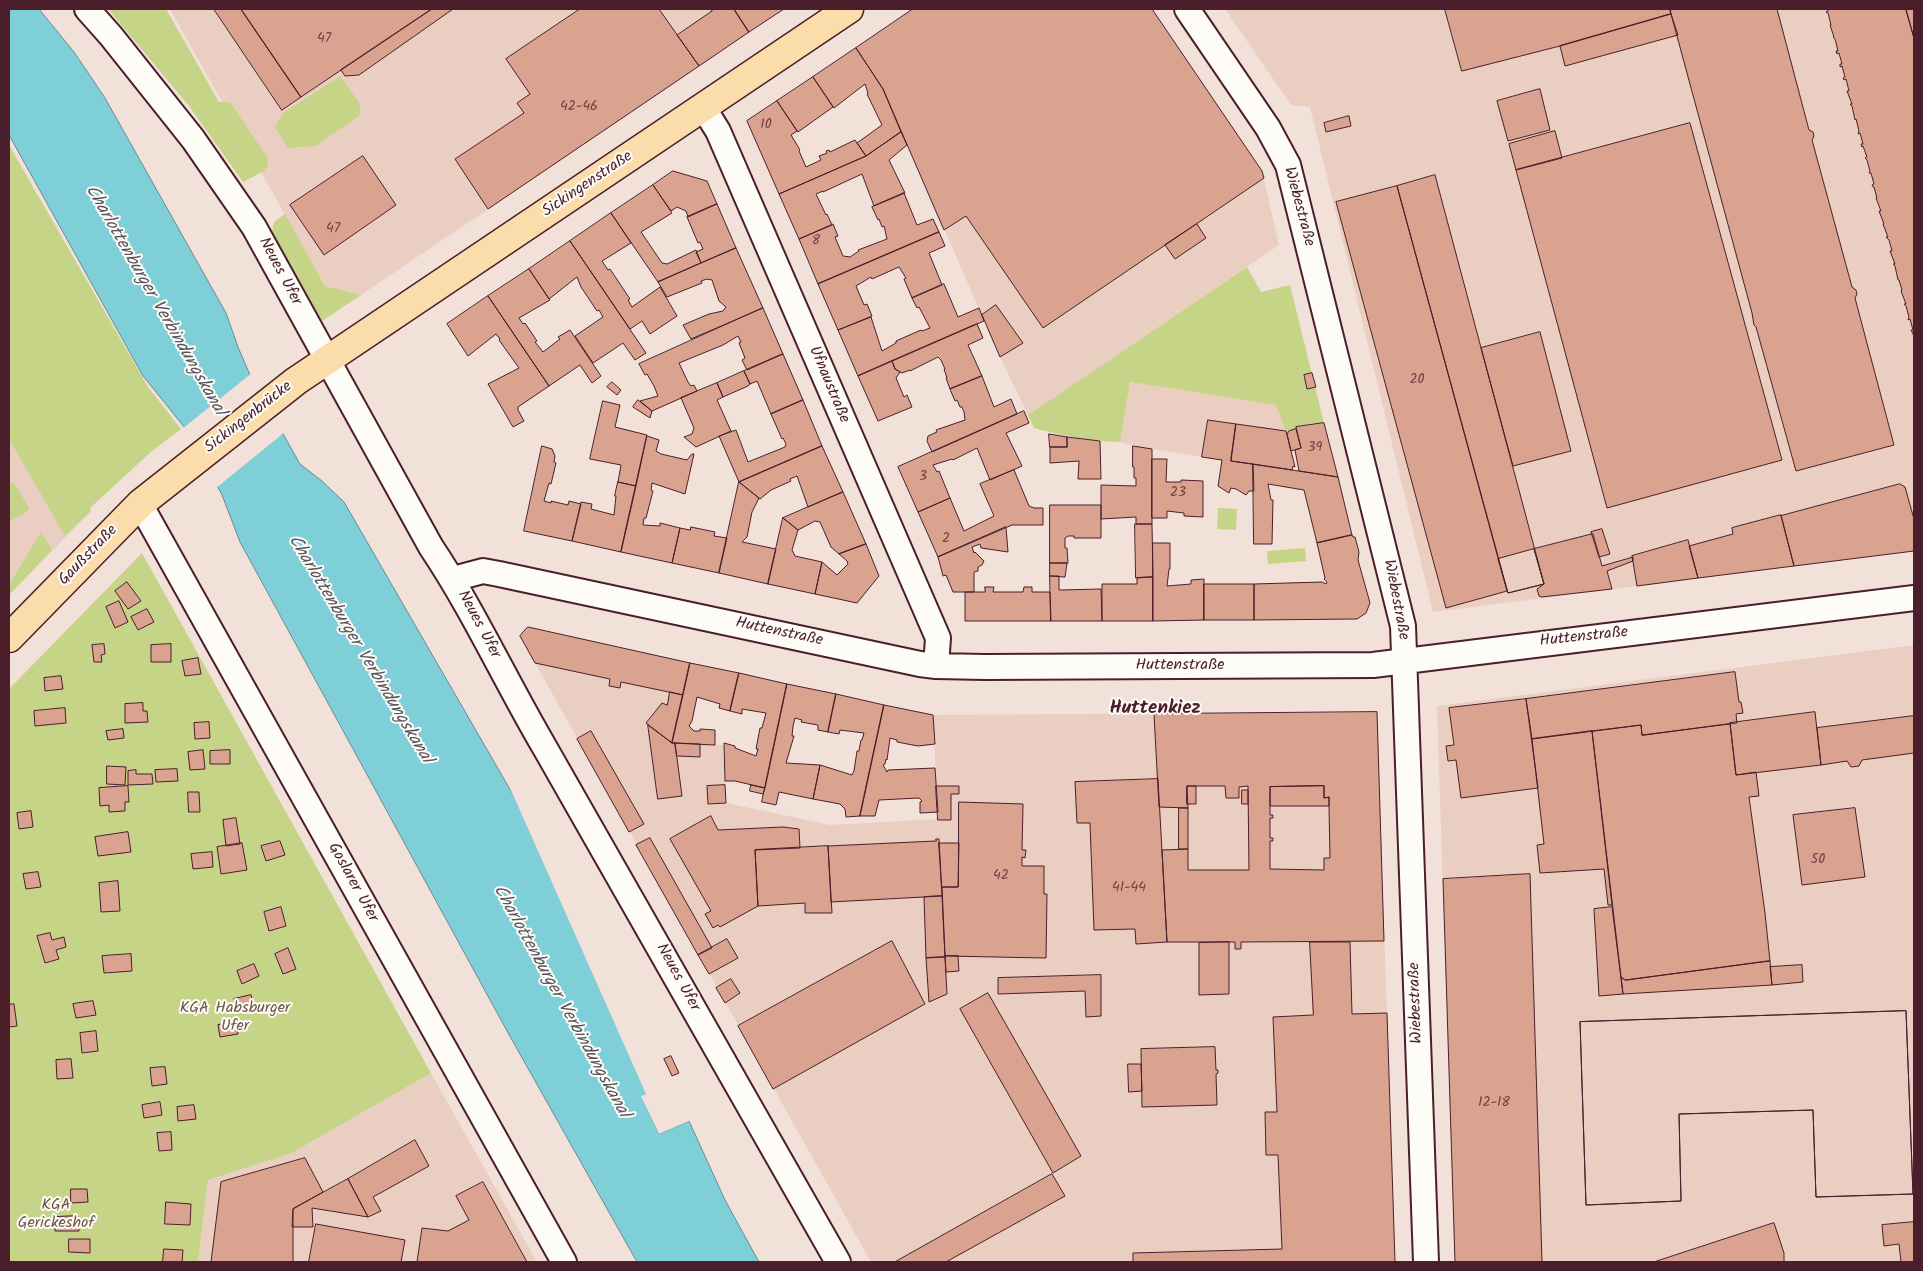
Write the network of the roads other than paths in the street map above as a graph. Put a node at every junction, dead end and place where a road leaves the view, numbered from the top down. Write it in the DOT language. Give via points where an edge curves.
graph roads {
  1 [pos="87,9"];
  2 [pos="849,9"];
  3 [pos="1187,9"];
  4 [pos="704,108"];
  5 [pos="327,360"];
  6 [pos="173,478"];
  7 [pos="140,504"];
  8 [pos="453,579"];
  9 [pos="1914,598"];
  10 [pos="9,638"];
  11 [pos="1405,661"];
  12 [pos="936,666"];
  13 [pos="564,1262"];
  14 [pos="838,1262"];
  15 [pos="1426,1262"];
  1 -- 5 [label="street, Neues Ufer" via="148,82 240,203"];
  2 -- 4 [label="main road, Sickingenstraße"];
  3 -- 11 [label="street, Wiebestraße" via="1268,128 1288,165 1399,609"];
  4 -- 5 [label="main road, Sickingenstraße"];
  4 -- 12 [label="street, Ufnaustraße" via="718,131 938,638"];
  5 -- 6 [label="main road, Sickingenbrücke"];
  5 -- 8 [label="street, Neues Ufer" via="431,547"];
  6 -- 7 [label="main road, Gaußstraße"];
  7 -- 10 [label="main road, Gaußstraße"];
  7 -- 13 [label="street, Goslarer Ufer"];
  8 -- 12 [label="street, Huttenstraße" via="483,571"];
  8 -- 14 [label="street, Neues Ufer" via="538,737"];
  9 -- 11 [label="street, Huttenstraße"];
  11 -- 12 [label="street, Huttenstraße" via="1354,665"];
  11 -- 15 [label="street, Wiebestraße"];
}
